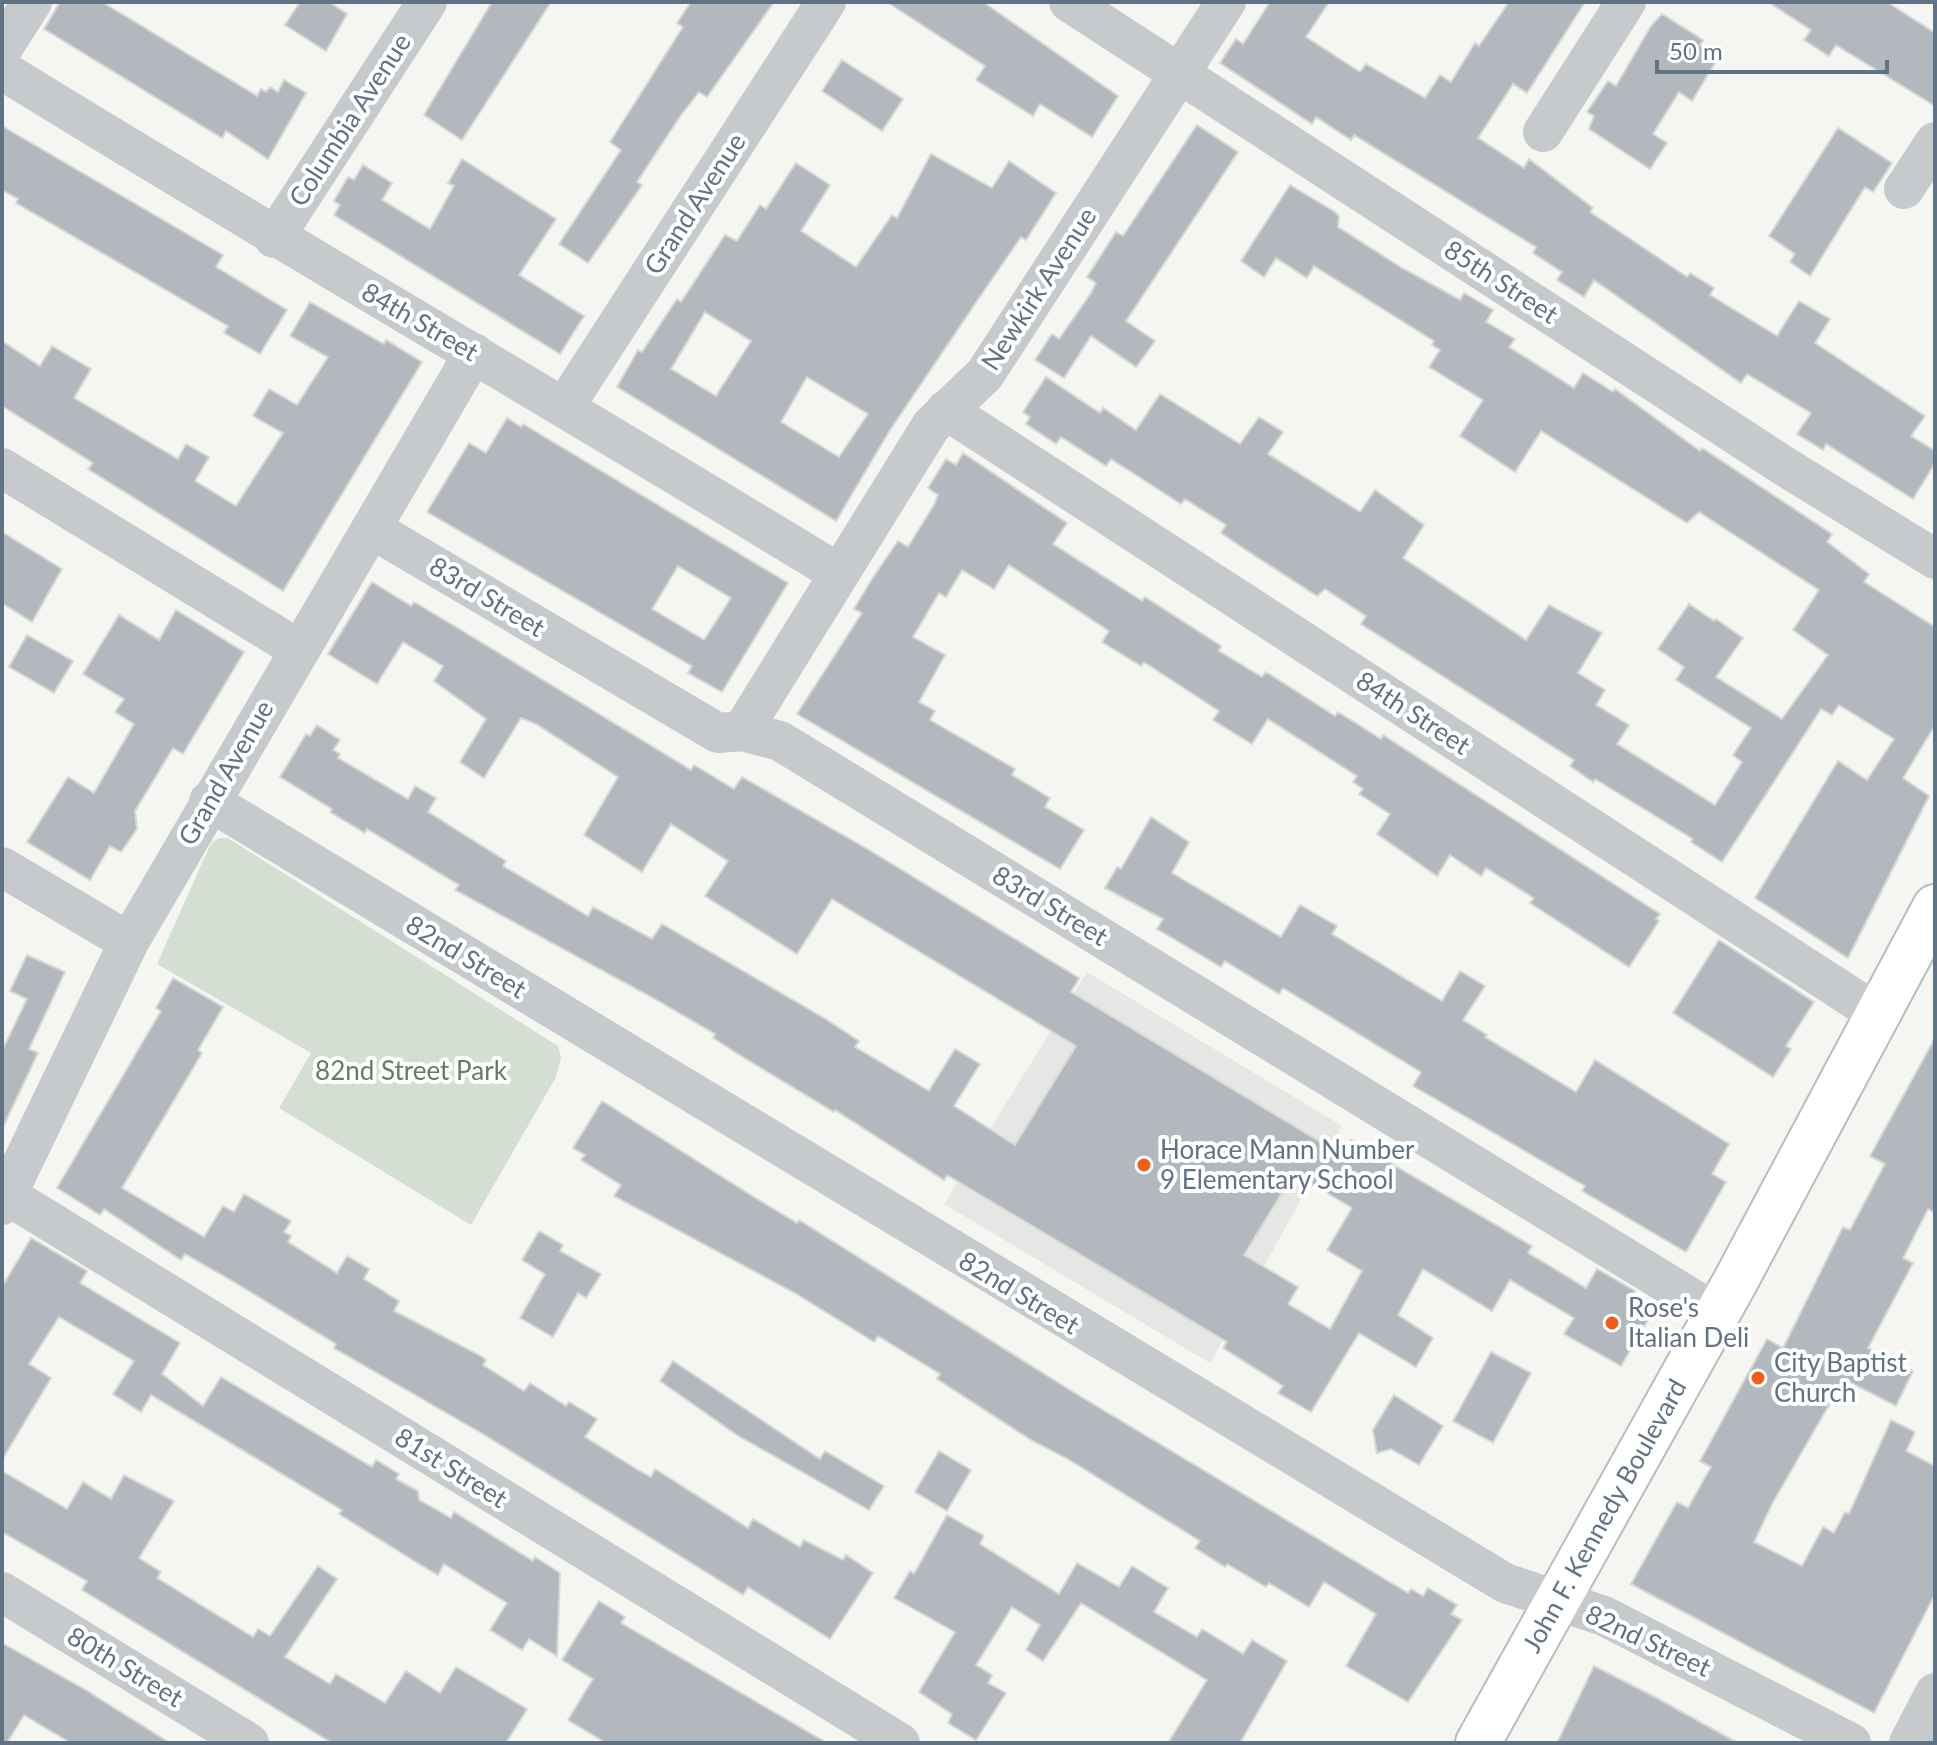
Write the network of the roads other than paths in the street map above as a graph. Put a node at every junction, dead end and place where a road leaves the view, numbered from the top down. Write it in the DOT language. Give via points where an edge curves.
graph roads {
  1 [pos="32,2"];
  2 [pos="427,2"];
  3 [pos="826,2"];
  4 [pos="1069,2"];
  5 [pos="1226,2"];
  6 [pos="1626,2"];
  7 [pos="2,49"];
  8 [pos="2,70"];
  9 [pos="1179,73"];
  10 [pos="1543,132"];
  11 [pos="1935,142"];
  12 [pos="1904,189"];
  13 [pos="274,238"];
  14 [pos="474,353"];
  15 [pos="565,406"];
  16 [pos="946,410"];
  17 [pos="2,468"];
  18 [pos="372,529"];
  19 [pos="1935,559"];
  20 [pos="838,573"];
  21 [pos="298,649"];
  22 [pos="742,731"];
  23 [pos="209,801"];
  24 [pos="2,867"];
  25 [pos="1935,907"];
  26 [pos="129,942"];
  27 [pos="1879,1015"];
  28 [pos="4,1198"];
  29 [pos="1717,1314"];
  30 [pos="2,1592"];
  31 [pos="1557,1601"];
  32 [pos="1935,1693"];
  33 [pos="249,1743"];
  34 [pos="900,1743"];
  35 [pos="1478,1743"];
  36 [pos="1851,1743"];
  37 [pos="1909,1743"];
  1 -- 7 [label="street"];
  2 -- 13 [label="street, Columbia Avenue"];
  3 -- 15 [label="street, Grand Avenue"];
  4 -- 9 [label="street, 85th Street"];
  5 -- 9 [label="street, Newkirk Avenue"];
  6 -- 10 [label="street"];
  8 -- 13 [label="street, 84th Street"];
  9 -- 16 [label="street, Newkirk Avenue" via="985,374"];
  9 -- 19 [label="street, 85th Street"];
  11 -- 12 [label="street"];
  13 -- 14 [label="street, 84th Street"];
  14 -- 15 [label="street, 84th Street"];
  14 -- 18 [label="street, Grand Avenue"];
  15 -- 20 [label="street, 84th Street"];
  16 -- 20 [label="street, Newkirk Avenue"];
  16 -- 27 [label="street, 84th Street"];
  17 -- 21 [label="street"];
  18 -- 21 [label="street, Grand Avenue"];
  18 -- 22 [label="street, 83rd Street" via="718,733"];
  20 -- 22 [label="street, Newkirk Avenue"];
  21 -- 23 [label="street, Grand Avenue"];
  22 -- 29 [label="street, 83rd Street" via="780,741"];
  23 -- 26 [label="street, Grand Avenue"];
  23 -- 31 [label="street, 82nd Street" via="1451,1551 1505,1583"];
  24 -- 26 [label="street"];
  25 -- 27 [label="main road, John F. Kennedy Boulevard"];
  26 -- 28 [label="street, Grand Avenue"];
  27 -- 29 [label="main road, John F. Kennedy Boulevard"];
  28 -- 34 [label="street, 81st Street"];
  29 -- 31 [label="main road, John F. Kennedy Boulevard"];
  30 -- 33 [label="street, 80th Street"];
  31 -- 35 [label="main road, John F. Kennedy Boulevard"];
  31 -- 36 [label="street, 82nd Street" via="1604,1616"];
  32 -- 37 [label="street"];
}
